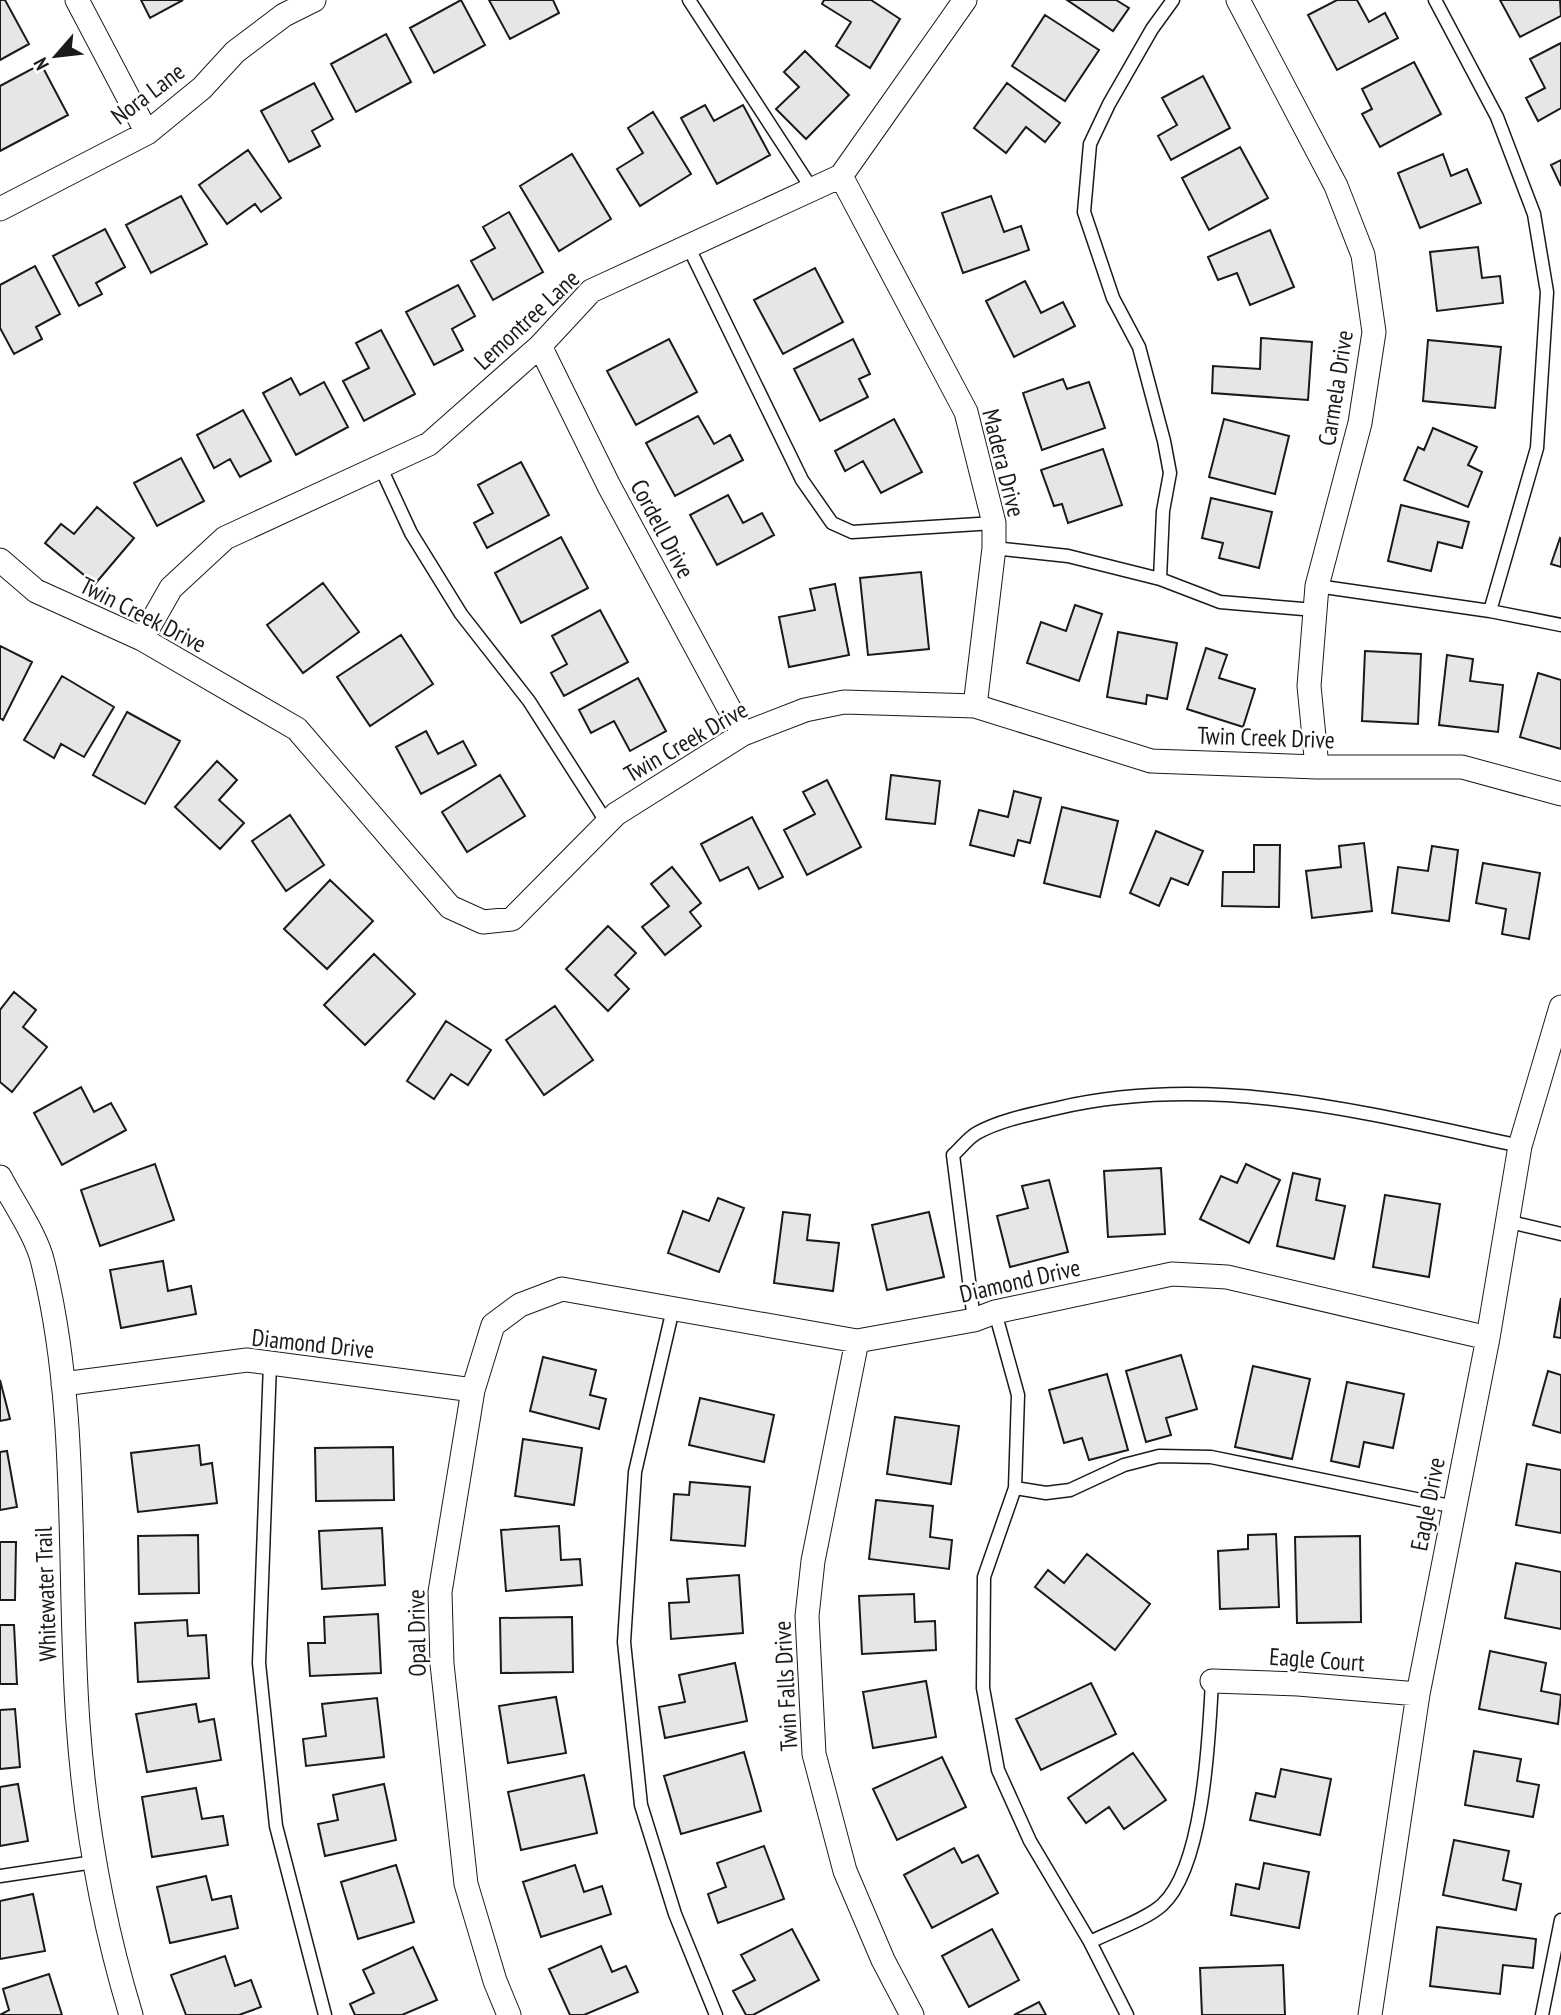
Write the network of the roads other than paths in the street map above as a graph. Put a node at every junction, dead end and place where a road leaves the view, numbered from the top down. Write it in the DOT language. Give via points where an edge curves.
graph roads {
  1 [pos="76,0"];
  2 [pos="314,0"];
  3 [pos="689,0"];
  4 [pos="965,0"];
  5 [pos="1173,0"];
  6 [pos="1238,0"];
  7 [pos="1434,0"];
  8 [pos="280,7"];
  9 [pos="147,133"];
  10 [pos="841,176"];
  11 [pos="812,190"];
  12 [pos="0,209"];
  13 [pos="688,246"];
  14 [pos="540,346"];
  15 [pos="380,466"];
  16 [pos="993,523"];
  17 [pos="994,548"];
  18 [pos="0,560"];
  19 [pos="1160,579"];
  20 [pos="1317,586"];
  21 [pos="1315,610"];
  22 [pos="1490,611"];
  23 [pos="1561,625"];
  24 [pos="142,639"];
  25 [pos="975,706"];
  26 [pos="743,734"];
  27 [pos="1317,768"];
  28 [pos="1561,794"];
  29 [pos="607,822"];
  30 [pos="1561,1007"];
  31 [pos="1520,1146"];
  32 [pos="0,1177"];
  33 [pos="1506,1221"];
  34 [pos="1561,1234"];
  35 [pos="562,1289"];
  36 [pos="673,1309"];
  37 [pos="985,1316"];
  38 [pos="1488,1338"];
  39 [pos="857,1341"];
  40 [pos="271,1363"];
  41 [pos="63,1384"];
  42 [pos="473,1390"];
  43 [pos="1015,1488"];
  44 [pos="1455,1507"];
  45 [pos="1212,1681"];
  46 [pos="1418,1694"];
  47 [pos="94,1862"];
  48 [pos="0,1876"];
  49 [pos="1561,1920"];
  50 [pos="1090,1942"];
  51 [pos="131,2015"];
  52 [pos="325,2015"];
  53 [pos="509,2015"];
  54 [pos="716,2015"];
  55 [pos="912,2015"];
  56 [pos="1127,2015"];
  57 [pos="1370,2015"];
  58 [pos="1542,2015"];
  1 -- 9 [label="street"];
  2 -- 8 [label="street, Nora Lane"];
  3 -- 11 [label="lane"];
  4 -- 10 [label="street, Lemontree Lane"];
  5 -- 19 [label="lane" via="1109,104 1090,145 1084,212 1113,298 1139,347 1166,452 1170,473"];
  6 -- 20 [label="street, Carmela Drive" via="1336,186 1363,256 1374,332 1360,423"];
  7 -- 22 [label="lane" via="1497,117 1534,214 1547,292 1536,448"];
  8 -- 9 [label="street, Nora Lane" via="202,88"];
  9 -- 12 [label="street, Nora Lane"];
  10 -- 11 [label="street, Lemontree Lane"];
  10 -- 16 [label="street, Madera Drive" via="966,412"];
  11 -- 13 [label="street, Lemontree Lane"];
  13 -- 14 [label="street, Lemontree Lane" via="591,291"];
  13 -- 16 [label="lane" via="802,480 832,523 852,533"];
  14 -- 15 [label="street, Lemontree Lane" via="429,444"];
  14 -- 26 [label="street, Cordell Drive"];
  15 -- 24 [label="street, Lemontree Lane" via="225,538 171,588"];
  15 -- 29 [label="lane" via="411,533 461,614 529,701"];
  16 -- 17 [label="street, Madera Drive"];
  17 -- 19 [label="lane" via="1068,556"];
  17 -- 25 [label="street, Madera Drive"];
  18 -- 24 [label="street, Twin Creek Drive" via="36,591"];
  19 -- 21 [label="lane" via="1220,602"];
  20 -- 21 [label="street, Carmela Drive"];
  20 -- 22 [label="lane"];
  21 -- 27 [label="street, Carmela Drive" via="1309,685"];
  22 -- 23 [label="lane"];
  24 -- 29 [label="street, Twin Creek Drive" via="297,729 450,907 483,922 512,919"];
  25 -- 26 [label="street, Twin Creek Drive" via="844,702 805,710"];
  25 -- 27 [label="street, Twin Creek Drive" via="1151,761"];
  26 -- 29 [label="street, Twin Creek Drive"];
  27 -- 28 [label="street, Twin Creek Drive" via="1462,767"];
  30 -- 31 [label="street, Eagle Drive"];
  31 -- 33 [label="street, Eagle Drive"];
  31 -- 37 [label="lane" via="1336,1107 1256,1096 1154,1093 1030,1114 976,1133 953,1155"];
  32 -- 41 [label="street, Whitewater Trail" via="43,1260"];
  33 -- 34 [label="lane"];
  33 -- 38 [label="street, Eagle Drive"];
  35 -- 36 [label="street, Diamond Drive"];
  35 -- 42 [label="street, Opal Drive" via="520,1305 493,1325"];
  36 -- 39 [label="street, Diamond Drive"];
  36 -- 54 [label="lane" via="635,1472 624,1642 641,1805 675,1914"];
  37 -- 38 [label="street, Diamond Drive" via="1172,1274 1227,1276"];
  37 -- 39 [label="street, Diamond Drive"];
  37 -- 43 [label="lane" via="1018,1395"];
  38 -- 44 [label="street, Eagle Drive"];
  39 -- 55 [label="street, Twin Falls Drive" via="813,1561 807,1616 814,1754 845,1871"];
  40 -- 41 [label="street, Diamond Drive" via="247,1360"];
  40 -- 42 [label="street, Diamond Drive"];
  40 -- 52 [label="lane" via="258,1663 276,1826"];
  41 -- 47 [label="street, Whitewater Trail" via="78,1725"];
  42 -- 53 [label="street, Opal Drive" via="440,1592 442,1664 466,1884"];
  43 -- 44 [label="lane" via="1046,1493 1070,1489 1124,1465 1159,1456 1211,1457"];
  43 -- 50 [label="lane" via="984,1577 983,1688 998,1770 1030,1841"];
  44 -- 46 [label="street, Eagle Drive"];
  45 -- 46 [label="street, Eagle Court"];
  45 -- 50 [label="lane" via="1208,1755 1192,1846 1180,1881 1162,1906"];
  46 -- 57 [label="street, Eagle Drive"];
  47 -- 48 [label="lane"];
  47 -- 51 [label="street, Whitewater Trail" via="112,1954"];
  49 -- 58 [label="lane"];
  50 -- 56 [label="lane"];
}
